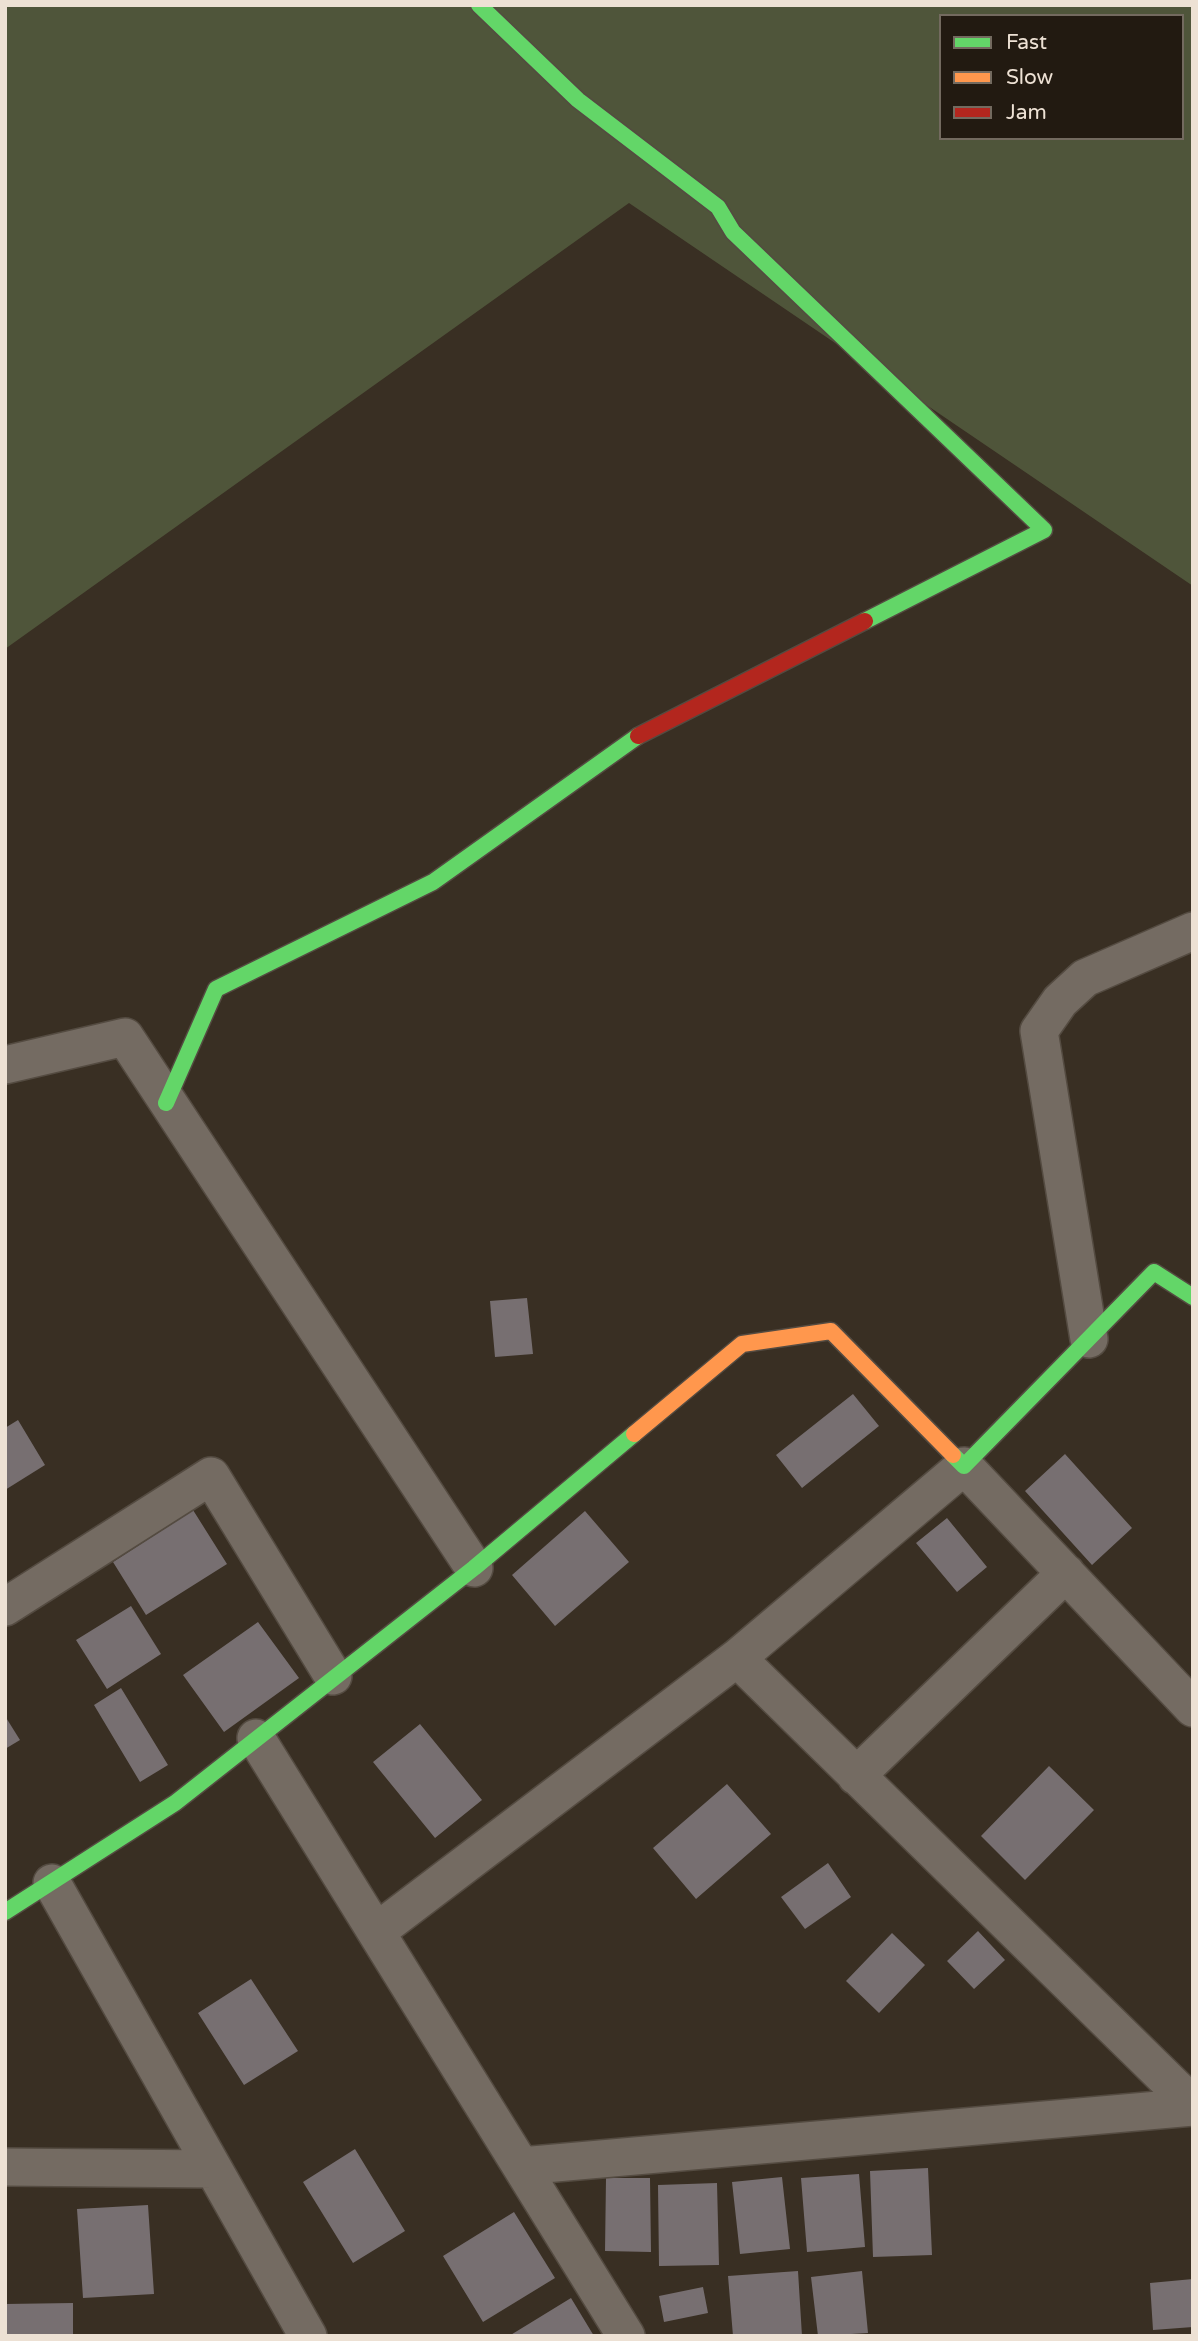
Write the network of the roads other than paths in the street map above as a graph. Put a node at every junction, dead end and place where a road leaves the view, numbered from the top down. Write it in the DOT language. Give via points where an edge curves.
graph roads {
  1 [pos="479,5"];
  2 [pos="1193,931"];
  3 [pos="5,1065"];
  4 [pos="166,1103"];
  5 [pos="1193,1297"];
  6 [pos="1089,1339"];
  7 [pos="964,1466"];
  8 [pos="474,1568"];
  9 [pos="1066,1573"];
  10 [pos="5,1607"];
  11 [pos="737,1658"];
  12 [pos="333,1675"];
  13 [pos="1193,1708"];
  14 [pos="256,1738"];
  15 [pos="856,1776"];
  16 [pos="52,1883"];
  17 [pos="5,1913"];
  18 [pos="376,1932"];
  19 [pos="1193,2106"];
  20 [pos="521,2166"];
  21 [pos="5,2167"];
  22 [pos="214,2169"];
  23 [pos="308,2336"];
  24 [pos="626,2336"];
  1 -- 4 [label="street" via="578,100 718,206 733,232 1044,530 634,738 433,881 216,989"];
  2 -- 6 [label="street" via="1085,978 1060,1001 1039,1031"];
  3 -- 4 [label="street" via="125,1037"];
  4 -- 8 [label="street"];
  5 -- 6 [label="street" via="1154,1272"];
  6 -- 7 [label="street"];
  7 -- 8 [label="street" via="831,1331 742,1344"];
  7 -- 9 [label="street"];
  7 -- 11 [label="street"];
  8 -- 12 [label="street"];
  9 -- 13 [label="street"];
  9 -- 15 [label="street"];
  10 -- 12 [label="street" via="211,1476"];
  11 -- 15 [label="street"];
  11 -- 18 [label="street"];
  12 -- 14 [label="street"];
  14 -- 16 [label="street" via="175,1803"];
  14 -- 18 [label="street"];
  15 -- 19 [label="street"];
  16 -- 17 [label="street"];
  16 -- 22 [label="street"];
  18 -- 20 [label="street"];
  19 -- 20 [label="street"];
  20 -- 24 [label="street"];
  21 -- 22 [label="street"];
  22 -- 23 [label="street"];
}
